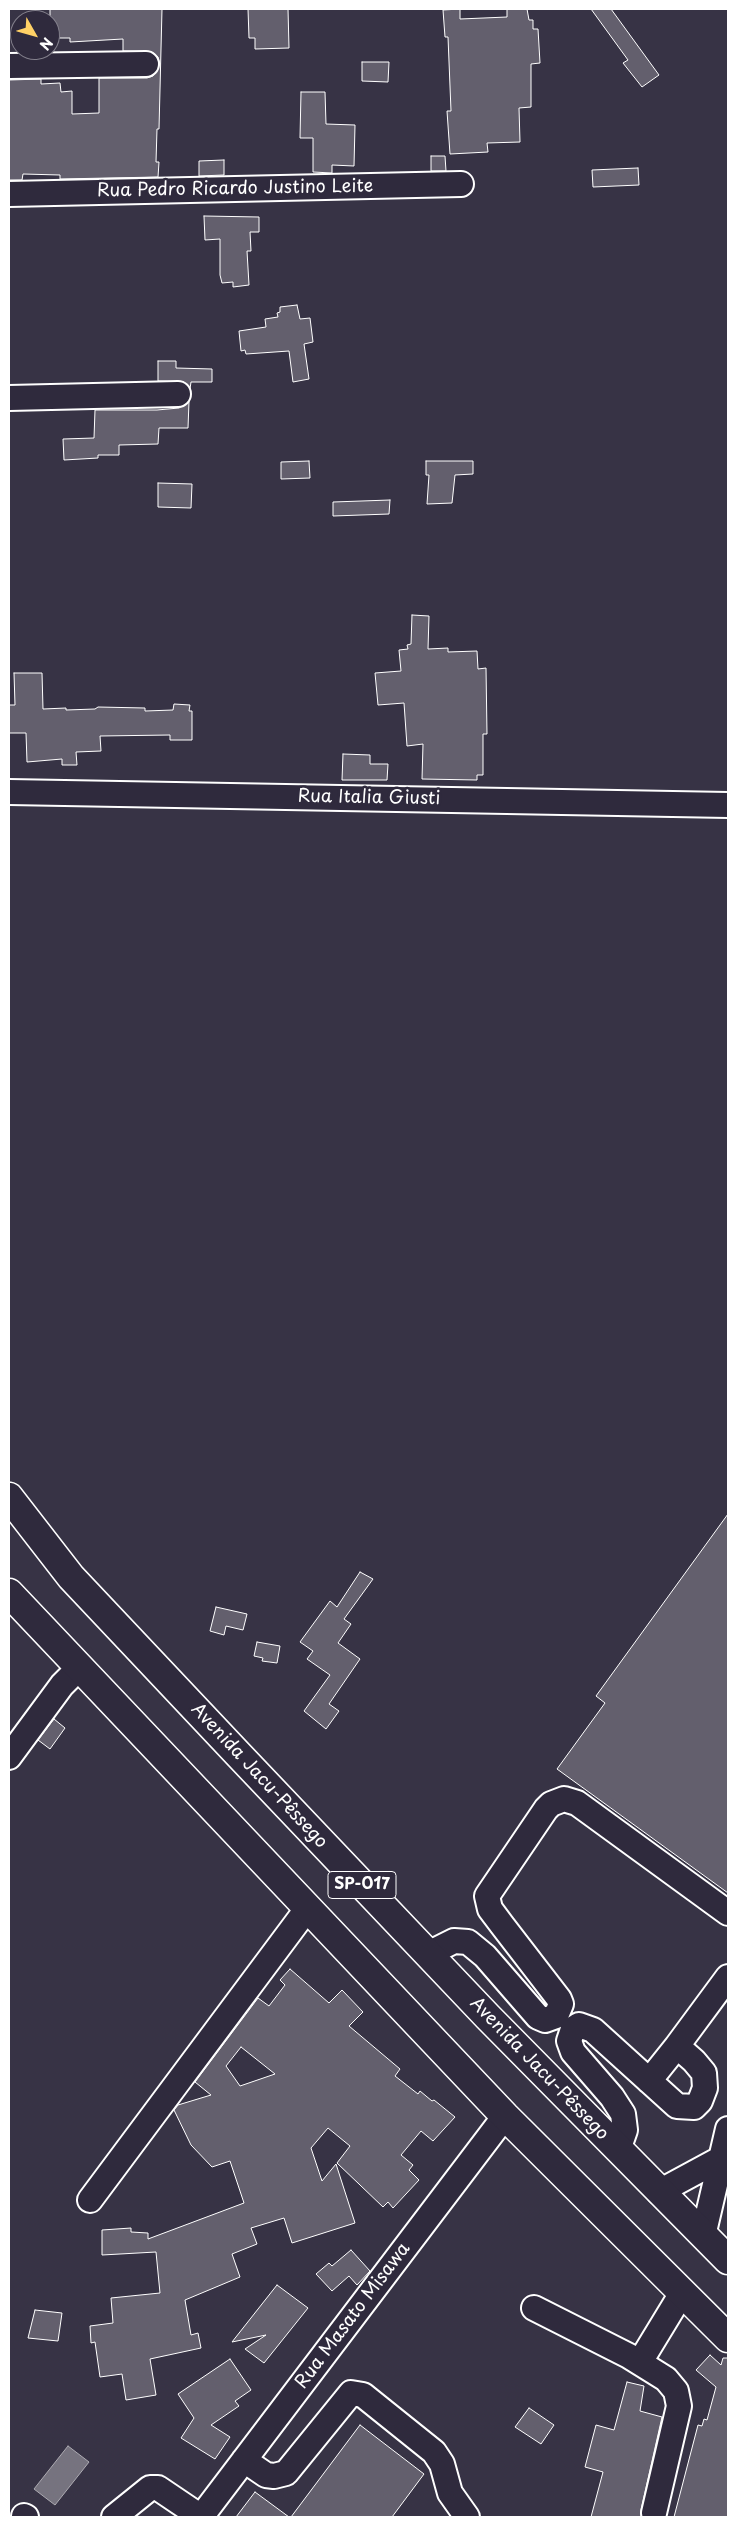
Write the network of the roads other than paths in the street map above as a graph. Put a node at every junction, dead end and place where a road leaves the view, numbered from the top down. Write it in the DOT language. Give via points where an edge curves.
graph roads {
  1 [pos="146,64"];
  2 [pos="9,66"];
  3 [pos="461,184"];
  4 [pos="9,194"];
  5 [pos="178,394"];
  6 [pos="9,398"];
  7 [pos="9,792"];
  8 [pos="728,805"];
  9 [pos="9,1497"];
  10 [pos="9,1593"];
  11 [pos="79,1668"];
  12 [pos="9,1757"];
  13 [pos="307,1909"];
  14 [pos="728,1913"];
  15 [pos="428,1954"];
  16 [pos="728,1978"];
  17 [pos="677,2046"];
  18 [pos="649,2081"];
  19 [pos="505,2116"];
  20 [pos="728,2129"];
  21 [pos="618,2150"];
  22 [pos="720,2158"];
  23 [pos="659,2192"];
  24 [pos="90,2200"];
  25 [pos="703,2236"];
  26 [pos="728,2260"];
  27 [pos="682,2294"];
  28 [pos="534,2308"];
  29 [pos="728,2338"];
  30 [pos="640,2362"];
  31 [pos="244,2460"];
  32 [pos="654,2512"];
  33 [pos="114,2517"];
  34 [pos="201,2517"];
  35 [pos="466,2517"];
  1 -- 2 [label="street"];
  3 -- 4 [label="street, Rua Pedro Ricardo Justino Leite"];
  5 -- 6 [label="street"];
  7 -- 8 [label="street, Rua Italia Giusti"];
  9 -- 15 [label="highway, Avenida Jacu-Pêssego / SP-017" via="71,1577"];
  10 -- 11 [label="highway, SP-017"];
  11 -- 12 [label="street" via="62,1685"];
  11 -- 13 [label="highway, SP-017"];
  13 -- 19 [label="highway, SP-017"];
  13 -- 24 [label="street"];
  14 -- 15 [label="street" via="577,1803 564,1799 546,1808 487,1896 490,1909 559,1999 561,2004 556,2016 545,2020 538,2017 485,1956 468,1942 454,1941"];
  15 -- 21 [label="highway, Avenida Jacu-Pêssego / SP-017"];
  16 -- 17 [label="street"];
  17 -- 18 [label="street"];
  17 -- 18 [label="street" via="704,2073 705,2088 700,2101 694,2107 681,2108"];
  18 -- 21 [label="street" via="593,2030 579,2025 573,2029 569,2041 573,2052 623,2114 626,2130"];
  19 -- 27 [label="highway, SP-017"];
  19 -- 31 [label="street, Rua Masato Misawa"];
  20 -- 22 [label="street"];
  21 -- 23 [label="highway, Avenida Jacu-Pêssego / SP-017"];
  22 -- 23 [label="street"];
  22 -- 25 [label="street"];
  23 -- 25 [label="highway, Avenida Jacu-Pêssego / SP-017"];
  25 -- 26 [label="highway, Avenida Jacu-Pêssego / SP-017"];
  27 -- 29 [label="highway, SP-017"];
  27 -- 30 [label="street"];
  28 -- 30 [label="street"];
  30 -- 32 [label="street" via="666,2379 676,2391 680,2406"];
  31 -- 34 [label="street, Rua Masato Misawa"];
  31 -- 35 [label="street" via="266,2475 286,2473 351,2393 363,2395 434,2452 442,2464 450,2493"];
  33 -- 34 [label="street" via="150,2488 158,2488"];
}
